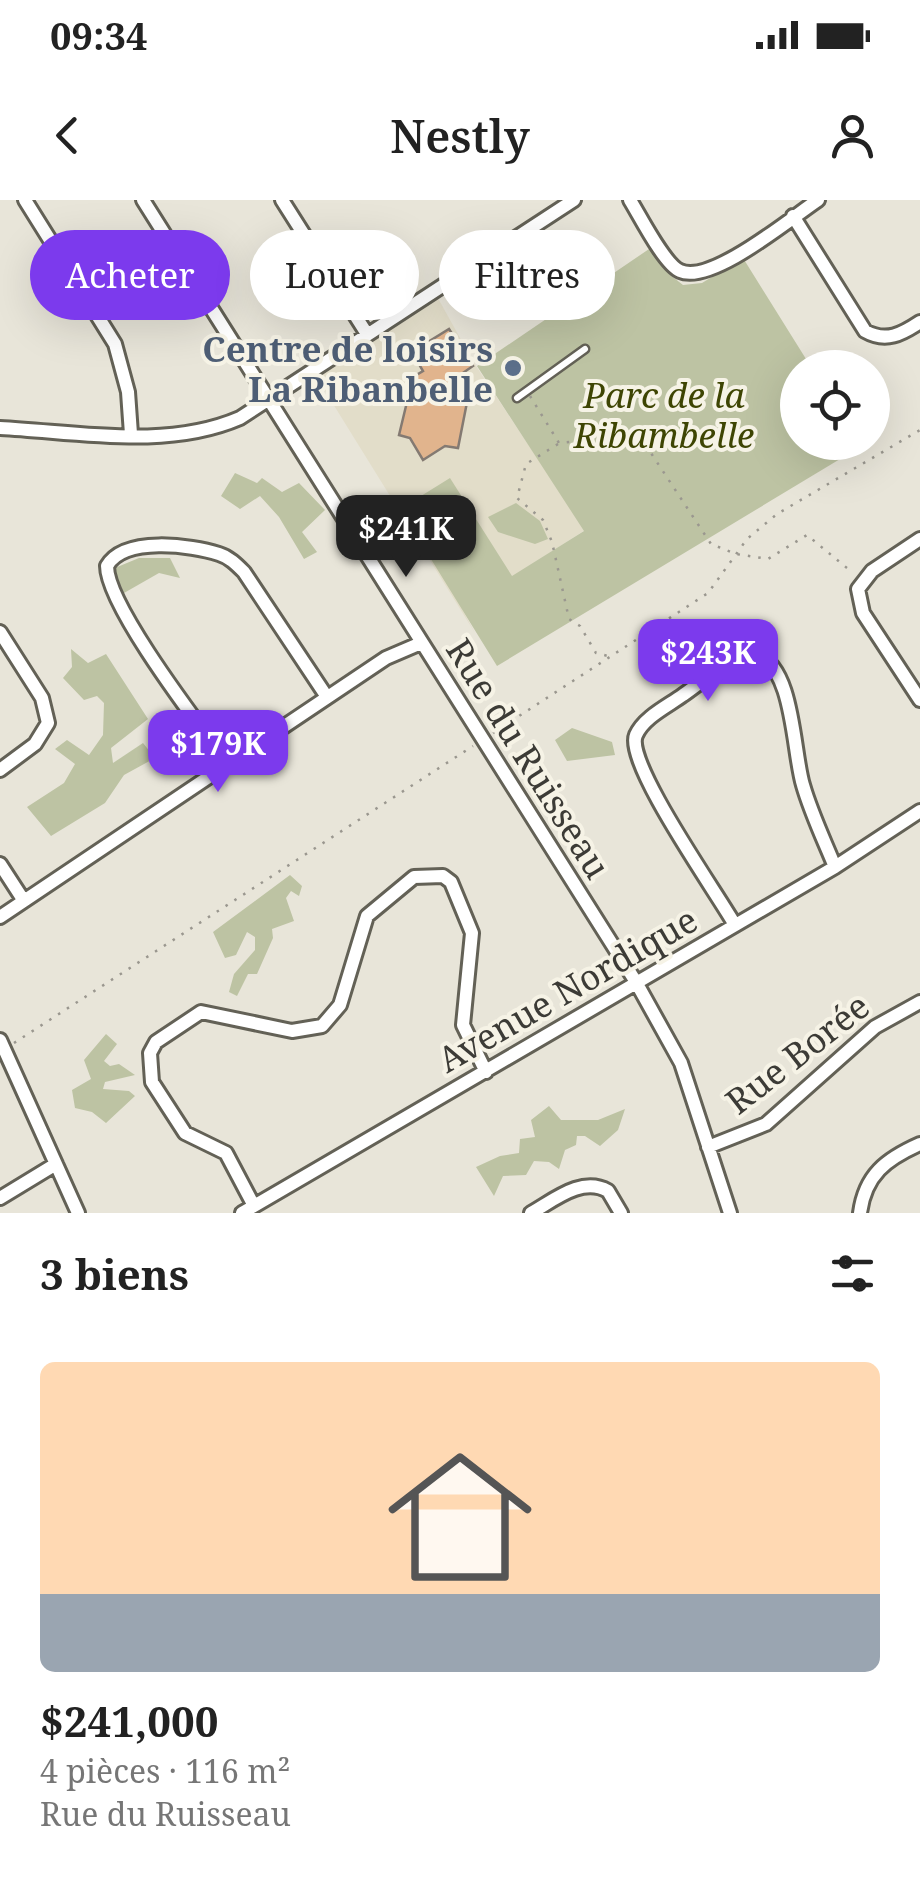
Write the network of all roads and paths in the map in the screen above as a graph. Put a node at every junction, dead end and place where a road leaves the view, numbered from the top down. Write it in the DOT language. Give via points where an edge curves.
graph roads {
  1 [pos="25,200"];
  2 [pos="143,200"];
  3 [pos="282,200"];
  4 [pos="574,200"];
  5 [pos="630,200"];
  6 [pos="818,200"];
  7 [pos="793,216"];
  8 [pos="920,322"];
  9 [pos="367,334"];
  10 [pos="585,349"];
  11 [pos="527,390"];
  12 [pos="517,398"];
  13 [pos="268,399"];
  14 [pos="0,428"];
  15 [pos="920,430"];
  16 [pos="131,434"];
  17 [pos="559,444"];
  18 [pos="920,539"];
  19 [pos="736,554"];
  20 [pos="862,580"];
  21 [pos="0,632"];
  22 [pos="421,643"];
  23 [pos="596,654"];
  24 [pos="610,657"];
  25 [pos="594,667"];
  26 [pos="914,679"];
  27 [pos="327,697"];
  28 [pos="920,700"];
  29 [pos="482,740"];
  30 [pos="227,763"];
  31 [pos="0,770"];
  32 [pos="920,811"];
  33 [pos="0,864"];
  34 [pos="835,867"];
  35 [pos="24,901"];
  36 [pos="0,917"];
  37 [pos="735,925"];
  38 [pos="636,982"];
  39 [pos="920,1002"];
  40 [pos="3,1044"];
  41 [pos="486,1072"];
  42 [pos="920,1144"];
  43 [pos="708,1147"];
  44 [pos="56,1164"];
  45 [pos="0,1198"];
  46 [pos="248,1209"];
  47 [pos="78,1213"];
  48 [pos="531,1213"];
  49 [pos="621,1213"];
  50 [pos="730,1213"];
  51 [pos="860,1213"];
  1 -- 16 [label="street" via="115,344"];
  2 -- 13 [label="street, Rue du Ruisseau"];
  3 -- 9 [label="street"];
  4 -- 9 [label="street"];
  5 -- 7 [label="street" via="672,265 690,273 713,270"];
  6 -- 7 [label="street"];
  7 -- 8 [label="street" via="865,331 880,338"];
  9 -- 13 [label="street"];
  10 -- 11 [label="lane"];
  11 -- 12 [label="lane"];
  11 -- 17 [label="path"];
  13 -- 16 [label="street" via="216,429"];
  13 -- 22 [label="street, Rue du Ruisseau"];
  14 -- 16 [label="street"];
  15 -- 19 [label="path" via="777,514"];
  17 -- 19 [label="path" via="596,439 625,448 643,440 711,544"];
  17 -- 23 [label="path" via="526,464 516,498 543,520 569,620"];
  18 -- 20 [label="street"];
  19 -- 20 [label="path" via="768,559 806,535"];
  19 -- 24 [label="path" via="708,592"];
  20 -- 26 [label="street" via="863,612"];
  21 -- 31 [label="street" via="42,698 48,723 35,744"];
  22 -- 27 [label="street"];
  22 -- 29 [label="street, Rue du Ruisseau"];
  23 -- 24 [label="path"];
  23 -- 25 [label="path"];
  24 -- 25 [label="path"];
  25 -- 29 [label="path"];
  26 -- 28 [label="street"];
  27 -- 30 [label="street"];
  27 -- 30 [label="street" via="233,561 190,548 118,554 107,566 110,584 162,673"];
  29 -- 38 [label="street, Rue du Ruisseau"];
  29 -- 40 [label="path"];
  30 -- 35 [label="street"];
  32 -- 34 [label="street, Avenue Nordique"];
  33 -- 35 [label="street"];
  34 -- 37 [label="street, Avenue Nordique"];
  34 -- 37 [label="street" via="802,784 789,703 772,664 757,654 738,658 648,719 633,747 650,788"];
  35 -- 36 [label="street"];
  37 -- 38 [label="street, Avenue Nordique"];
  38 -- 41 [label="street, Avenue Nordique"];
  38 -- 43 [label="street, Rue du Ruisseau" via="681,1062"];
  39 -- 43 [label="street, Rue Borée" via="875,1027 766,1124"];
  40 -- 44 [label="street"];
  41 -- 46 [label="street, Avenue Nordique"];
  41 -- 46 [label="street" via="463,1025 472,944 468,921 451,882 434,874 414,877 366,916 340,1004 322,1026 292,1031 201,1012 150,1053 152,1082 176,1123 226,1153"];
  42 -- 51 [label="street" via="874,1172"];
  43 -- 50 [label="street, Rue du Ruisseau"];
  44 -- 45 [label="street"];
  44 -- 47 [label="street"];
  48 -- 49 [label="street" via="589,1186 608,1192"];
}
